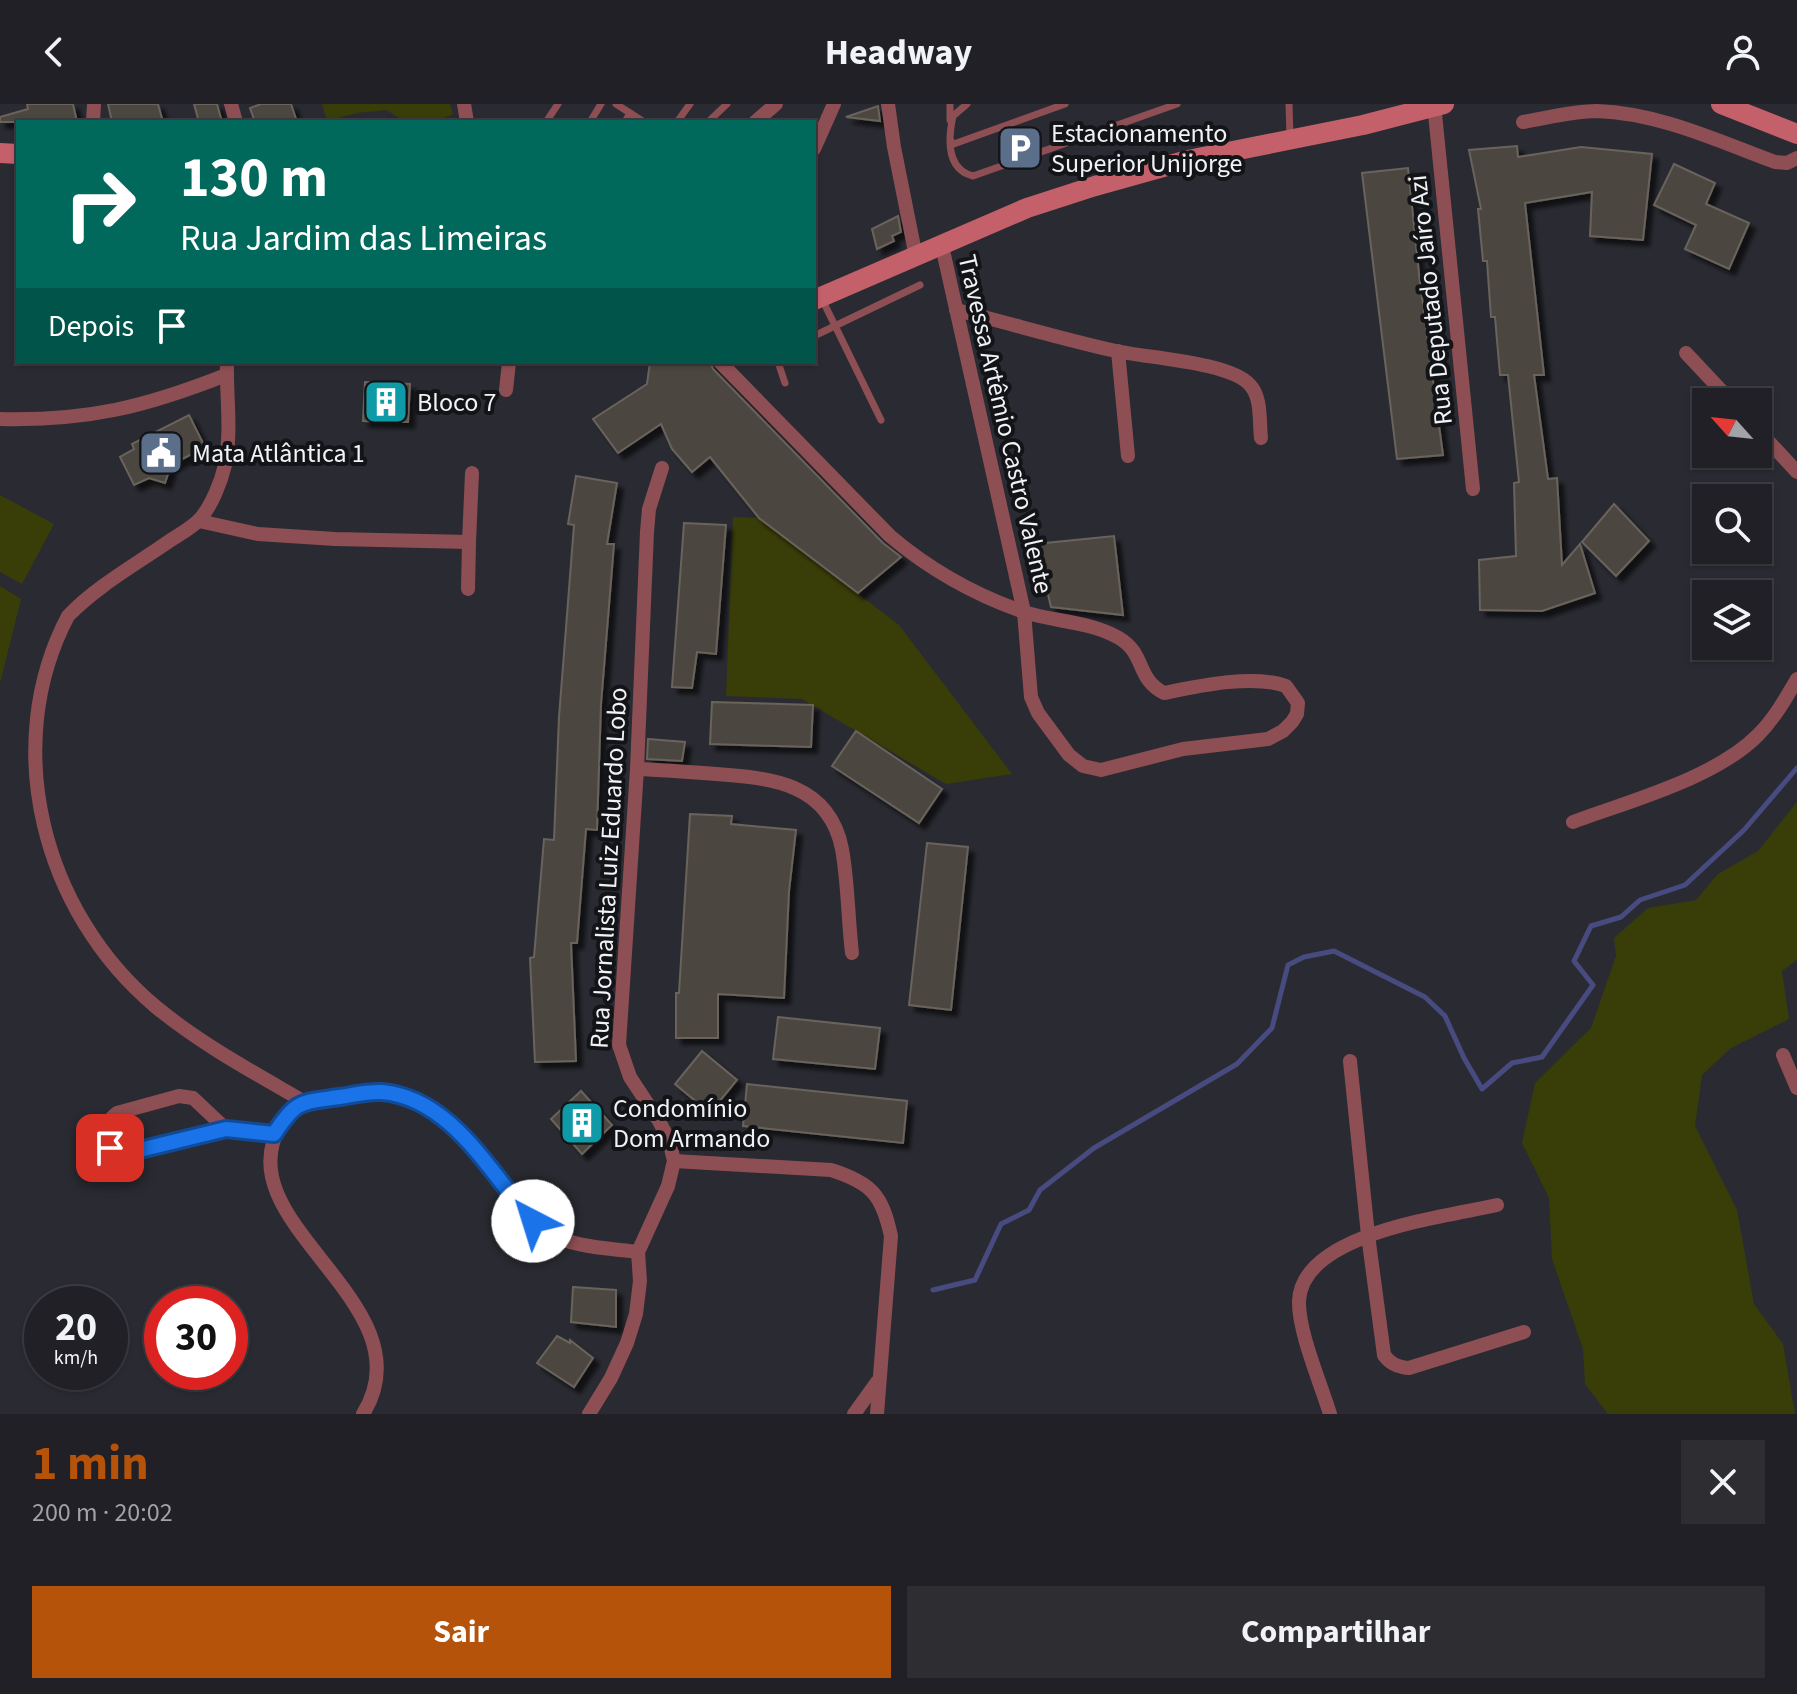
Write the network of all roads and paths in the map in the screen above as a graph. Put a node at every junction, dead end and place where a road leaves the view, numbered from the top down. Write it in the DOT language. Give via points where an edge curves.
graph roads {
  1 [pos="616,104"];
  2 [pos="727,104"];
  3 [pos="776,104"];
  4 [pos="834,104"];
  5 [pos="888,104"];
  6 [pos="950,104"];
  7 [pos="967,104"];
  8 [pos="1065,104"];
  9 [pos="1177,104"];
  10 [pos="1289,104"];
  11 [pos="1721,104"];
  12 [pos="1437,105"];
  13 [pos="630,113"];
  14 [pos="626,120"];
  15 [pos="641,120"];
  16 [pos="710,120"];
  17 [pos="757,120"];
  18 [pos="1523,122"];
  19 [pos="1797,134"];
  20 [pos="1290,140"];
  21 [pos="816,144"];
  22 [pos="951,145"];
  23 [pos="1797,158"];
  24 [pos="942,246"];
  25 [pos="916,257"];
  26 [pos="920,285"];
  27 [pos="817,299"];
  28 [pos="956,310"];
  29 [pos="835,326"];
  30 [pos="816,335"];
  31 [pos="1118,351"];
  32 [pos="1686,353"];
  33 [pos="509,364"];
  34 [pos="722,364"];
  35 [pos="779,364"];
  36 [pos="227,368"];
  37 [pos="785,383"];
  38 [pos="1719,388"];
  39 [pos="506,390"];
  40 [pos="0,419"];
  41 [pos="881,420"];
  42 [pos="1261,438"];
  43 [pos="1772,445"];
  44 [pos="1128,456"];
  45 [pos="662,468"];
  46 [pos="1797,472"];
  47 [pos="472,473"];
  48 [pos="1473,489"];
  49 [pos="199,521"];
  50 [pos="469,542"];
  51 [pos="468,589"];
  52 [pos="1024,612"];
  53 [pos="30,670"];
  54 [pos="1797,679"];
  55 [pos="637,769"];
  56 [pos="1573,822"];
  57 [pos="42,870"];
  58 [pos="852,953"];
  59 [pos="1783,1055"];
  60 [pos="1350,1061"];
  61 [pos="1797,1088"];
  62 [pos="303,1101"];
  63 [pos="226,1129"];
  64 [pos="274,1134"];
  65 [pos="674,1161"];
  66 [pos="1497,1205"];
  67 [pos="1368,1235"];
  68 [pos="638,1252"];
  69 [pos="1524,1332"];
  70 [pos="878,1380"];
  71 [pos="363,1414"];
  72 [pos="589,1414"];
  73 [pos="854,1414"];
  74 [pos="877,1414"];
  75 [pos="1330,1414"];
  1 -- 13 [label="lane"];
  2 -- 16 [label="lane"];
  3 -- 17 [label="street"];
  4 -- 21 [label="street"];
  5 -- 25 [label="street"];
  6 -- 22 [label="lane"];
  7 -- 22 [label="lane" via="953,116"];
  8 -- 22 [label="lane"];
  9 -- 22 [label="lane" via="973,176 955,167"];
  10 -- 20 [label="lane"];
  11 -- 19 [label="main road"];
  12 -- 20 [label="main road"];
  12 -- 48 [label="street, Rua Deputado Jaíro Azi"];
  13 -- 14 [label="lane"];
  13 -- 15 [label="lane"];
  18 -- 23 [label="street" via="1596,111 1685,129 1775,162"];
  20 -- 24 [label="main road" via="1095,186 1027,208"];
  24 -- 25 [label="main road"];
  24 -- 28 [label="street, Travessa Artêmio Castro Valente"];
  25 -- 27 [label="main road"];
  26 -- 29 [label="lane"];
  27 -- 29 [label="lane"];
  28 -- 31 [label="street"];
  28 -- 52 [label="street, Travessa Artêmio Castro Valente"];
  29 -- 30 [label="lane"];
  29 -- 41 [label="lane"];
  31 -- 42 [label="street" via="1220,369 1242,378 1258,400"];
  31 -- 44 [label="street"];
  32 -- 38 [label="street"];
  33 -- 39 [label="street"];
  34 -- 52 [label="street, Travessa Artêmio Castro Valente" via="914,557"];
  35 -- 37 [label="lane"];
  36 -- 40 [label="street" via="172,395 113,411 43,420"];
  36 -- 49 [label="street" via="229,438 224,467"];
  43 -- 46 [label="street"];
  45 -- 55 [label="street, Rua Jornalista Luiz Eduardo Lobo" via="648,520"];
  47 -- 50 [label="street"];
  49 -- 50 [label="street" via="258,534"];
  49 -- 53 [label="street" via="95,592 68,616"];
  50 -- 51 [label="street"];
  52 -- 52 [label="street, Travessa Artêmio Castro Valente" via="1097,628 1120,639 1136,652 1146,680 1164,693 1229,683 1280,683 1293,692 1297,714 1268,739 1183,749 1101,770 1083,766 1069,755 1031,697"];
  54 -- 56 [label="street" via="1757,736 1729,758"];
  55 -- 58 [label="street" via="768,778 803,792 819,805 834,824 842,848"];
  55 -- 65 [label="street, Rua Jornalista Luiz Eduardo Lobo" via="619,1045 630,1077 669,1140"];
  57 -- 62 [label="street" via="90,938 155,1006"];
  59 -- 61 [label="street"];
  60 -- 67 [label="street"];
  62 -- 64 [label="street"];
  62 -- 68 [label="street" via="382,1092 406,1098 431,1111 470,1144 544,1230 575,1244"];
  63 -- 63 [label="street" via="193,1098 179,1096 117,1113 105,1128 110,1148 123,1154"];
  63 -- 64 [label="street"];
  64 -- 71 [label="street" via="268,1162 275,1191 370,1329 377,1368"];
  65 -- 68 [label="street"];
  65 -- 70 [label="street" via="831,1170 874,1191 891,1236"];
  66 -- 67 [label="street"];
  67 -- 69 [label="street" via="1388,1361 1409,1368"];
  67 -- 75 [label="street" via="1320,1260 1301,1287 1301,1321"];
  68 -- 72 [label="street" via="636,1314 611,1378"];
  70 -- 73 [label="street"];
  70 -- 74 [label="street"];
}
